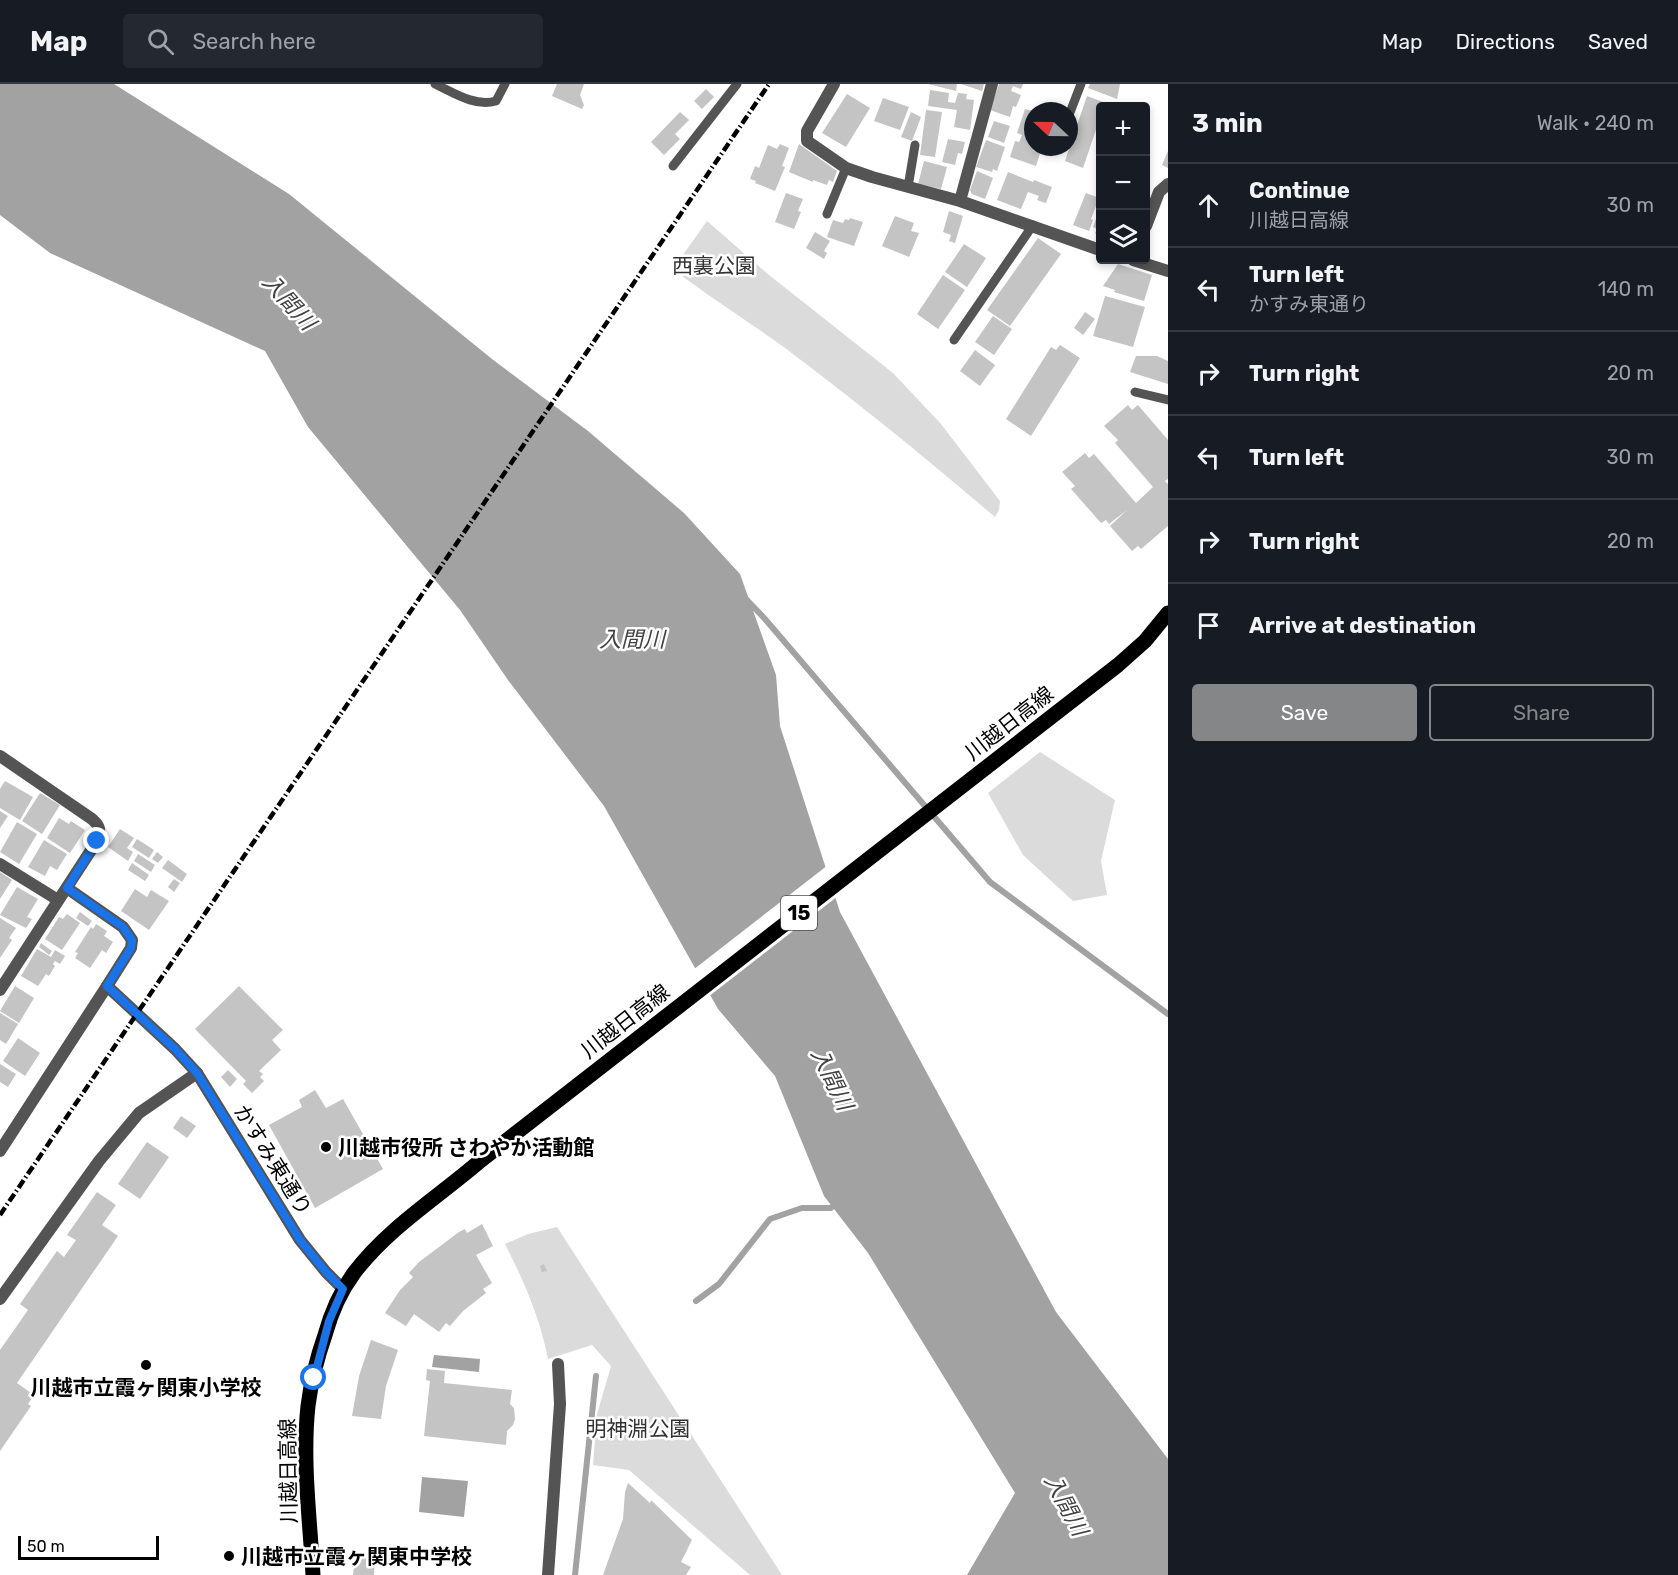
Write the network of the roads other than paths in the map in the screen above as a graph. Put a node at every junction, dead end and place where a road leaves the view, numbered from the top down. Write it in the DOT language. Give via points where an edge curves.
graph roads {
  1 [pos="435,84"];
  2 [pos="505,84"];
  3 [pos="737,84"];
  4 [pos="834,84"];
  5 [pos="992,84"];
  6 [pos="1081,84"];
  7 [pos="1074,102"];
  8 [pos="915,145"];
  9 [pos="673,166"];
  10 [pos="846,168"];
  11 [pos="1168,184"];
  12 [pos="908,187"];
  13 [pos="960,201"];
  14 [pos="827,214"];
  15 [pos="1150,216"];
  16 [pos="1033,225"];
  17 [pos="1096,247"];
  18 [pos="1148,264"];
  19 [pos="1168,271"];
  20 [pos="954,340"];
  21 [pos="1135,392"];
  22 [pos="1168,400"];
  23 [pos="1168,613"];
  24 [pos="0,756"];
  25 [pos="0,864"];
  26 [pos="67,888"];
  27 [pos="58,900"];
  28 [pos="4,974"];
  29 [pos="107,986"];
  30 [pos="0,990"];
  31 [pos="197,1073"];
  32 [pos="0,1151"];
  33 [pos="343,1289"];
  34 [pos="0,1299"];
  35 [pos="558,1364"];
  36 [pos="313,1575"];
  37 [pos="548,1575"];
  1 -- 2 [label="lane" via="487,104 496,101"];
  3 -- 9 [label="lane"];
  4 -- 10 [label="street" via="807,131 807,141"];
  5 -- 13 [label="street"];
  6 -- 7 [label="lane"];
  8 -- 12 [label="lane"];
  10 -- 12 [label="street"];
  10 -- 14 [label="lane"];
  11 -- 15 [label="street" via="1159,192"];
  12 -- 13 [label="street"];
  13 -- 16 [label="street"];
  16 -- 17 [label="street"];
  16 -- 20 [label="lane"];
  18 -- 19 [label="street"];
  21 -- 22 [label="lane"];
  23 -- 33 [label="main road, 川越日高線 / 15" via="1118,665 480,1161 392,1234"];
  24 -- 26 [label="street" via="99,825 97,841"];
  25 -- 27 [label="street"];
  26 -- 27 [label="street"];
  26 -- 29 [label="street" via="123,927 132,940"];
  27 -- 28 [label="street"];
  28 -- 30 [label="street"];
  29 -- 31 [label="street, かすみ東通り"];
  29 -- 32 [label="street"];
  31 -- 33 [label="street, かすみ東通り" via="300,1240"];
  31 -- 34 [label="street" via="140,1113 99,1161"];
  33 -- 36 [label="main road, 川越日高線 / 15" via="321,1346 308,1407"];
  35 -- 37 [label="street" via="560,1404"];
}
